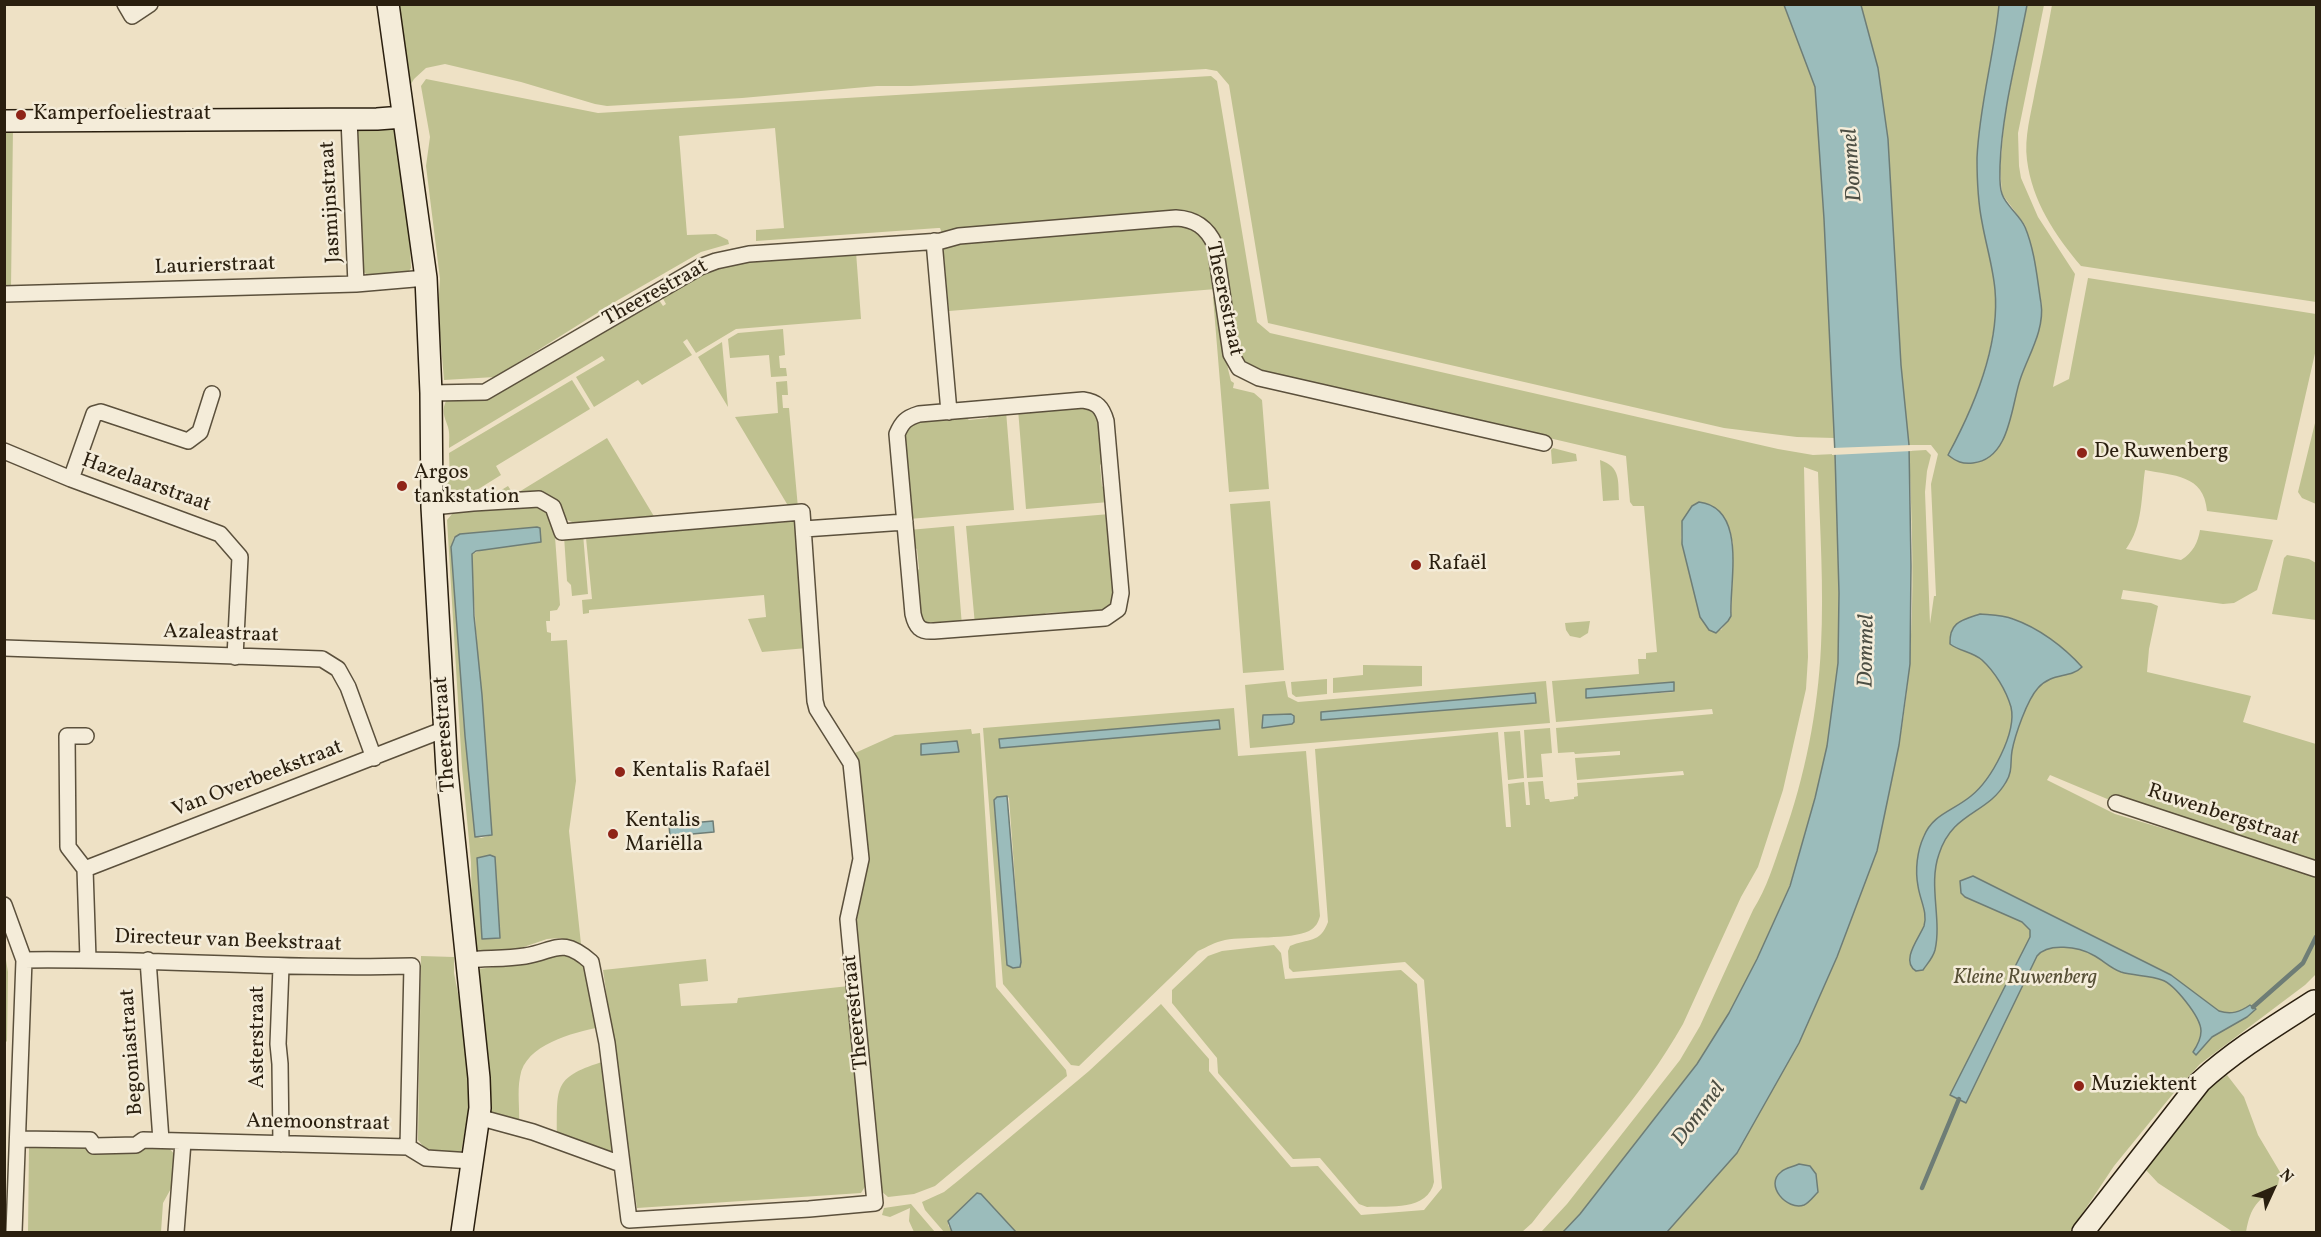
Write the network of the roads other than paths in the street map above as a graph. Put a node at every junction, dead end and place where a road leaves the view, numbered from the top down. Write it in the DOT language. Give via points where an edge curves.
graph roads {
  1 [pos="125,4"];
  2 [pos="150,4"];
  3 [pos="388,4"];
  4 [pos="403,117"];
  5 [pos="349,119"];
  6 [pos="4,121"];
  7 [pos="934,241"];
  8 [pos="426,278"];
  9 [pos="357,284"];
  10 [pos="4,294"];
  11 [pos="431,393"];
  12 [pos="212,394"];
  13 [pos="949,412"];
  14 [pos="1544,443"];
  15 [pos="4,451"];
  16 [pos="70,479"];
  17 [pos="432,507"];
  18 [pos="905,522"];
  19 [pos="804,529"];
  20 [pos="4,648"];
  21 [pos="235,657"];
  22 [pos="445,729"];
  23 [pos="86,736"];
  24 [pos="374,758"];
  25 [pos="2116,803"];
  26 [pos="85,869"];
  27 [pos="2316,869"];
  28 [pos="4,905"];
  29 [pos="88,959"];
  30 [pos="24,960"];
  31 [pos="148,960"];
  32 [pos="467,960"];
  33 [pos="281,967"];
  34 [pos="2316,1001"];
  35 [pos="12,1062"];
  36 [pos="478,1117"];
  37 [pos="18,1139"];
  38 [pos="160,1140"];
  39 [pos="183,1142"];
  40 [pos="280,1144"];
  41 [pos="408,1147"];
  42 [pos="472,1161"];
  43 [pos="621,1164"];
  44 [pos="9,1214"];
  45 [pos="14,1233"];
  46 [pos="176,1233"];
  47 [pos="462,1233"];
  48 [pos="2083,1233"];
  1 -- 2 [label="street" via="132,16"];
  3 -- 4 [label="main road, Theerestraat"];
  4 -- 5 [label="main road"];
  4 -- 8 [label="main road, Theerestraat"];
  5 -- 6 [label="main road"];
  5 -- 9 [label="street, Jasmijnstraat"];
  7 -- 11 [label="street, Theerestraat" via="749,254 716,261 485,392"];
  7 -- 13 [label="street"];
  7 -- 14 [label="street, Theerestraat" via="1176,218 1192,220 1206,230 1215,245 1231,354 1239,368 1259,378"];
  8 -- 9 [label="street, Laurierstraat"];
  8 -- 11 [label="main road, Theerestraat"];
  9 -- 10 [label="street, Laurierstraat"];
  11 -- 17 [label="main road, Theerestraat"];
  12 -- 16 [label="street" via="200,432 188,441 101,412 94,414"];
  13 -- 18 [label="street" via="919,414 901,424 897,434"];
  13 -- 18 [label="street" via="1083,400 1094,402 1103,410 1121,603 1105,618 925,632 916,624 913,614"];
  15 -- 16 [label="street, Hazelaarstraat"];
  16 -- 21 [label="street, Hazelaarstraat" via="220,534 240,557"];
  17 -- 19 [label="street, Theerestraat" via="539,500 553,507 562,532 802,512"];
  17 -- 22 [label="main road, Theerestraat"];
  18 -- 19 [label="street"];
  19 -- 43 [label="street, Theerestraat" via="815,701 850,764 861,859 848,919 875,1203 629,1220"];
  20 -- 21 [label="street, Azaleastraat"];
  21 -- 24 [label="street, Azaleastraat" via="322,659 338,669"];
  22 -- 24 [label="street, Van Overbeekstraat"];
  22 -- 32 [label="main road, Theerestraat"];
  23 -- 26 [label="street" via="67,736 66,754 68,848"];
  24 -- 26 [label="street, Van Overbeekstraat"];
  25 -- 27 [label="street, Ruwenbergstraat"];
  26 -- 29 [label="street"];
  28 -- 30 [label="street"];
  29 -- 30 [label="street, Directeur van Beekstraat"];
  29 -- 31 [label="street, Directeur van Beekstraat"];
  30 -- 35 [label="street"];
  31 -- 33 [label="street, Directeur van Beekstraat"];
  31 -- 38 [label="street, Begoniastraat"];
  32 -- 36 [label="main road, Theerestraat" via="479,1078"];
  32 -- 43 [label="street, Theerestraat" via="526,956 556,946 571,948 591,962 607,1044"];
  33 -- 40 [label="street, Asterstraat"];
  33 -- 41 [label="street, Directeur van Beekstraat" via="412,966"];
  34 -- 48 [label="main road" via="2240,1049 2200,1082"];
  35 -- 37 [label="street"];
  36 -- 42 [label="main road, Theerestraat"];
  36 -- 43 [label="street"];
  37 -- 38 [label="street, Anemoonstraat" via="90,1140 94,1146"];
  37 -- 44 [label="street"];
  38 -- 39 [label="street, Anemoonstraat"];
  39 -- 40 [label="street, Anemoonstraat"];
  39 -- 46 [label="street"];
  40 -- 41 [label="street, Anemoonstraat"];
  41 -- 42 [label="street, Anemoonstraat" via="426,1158"];
  42 -- 47 [label="main road, Theerestraat"];
  44 -- 45 [label="street"];
}
